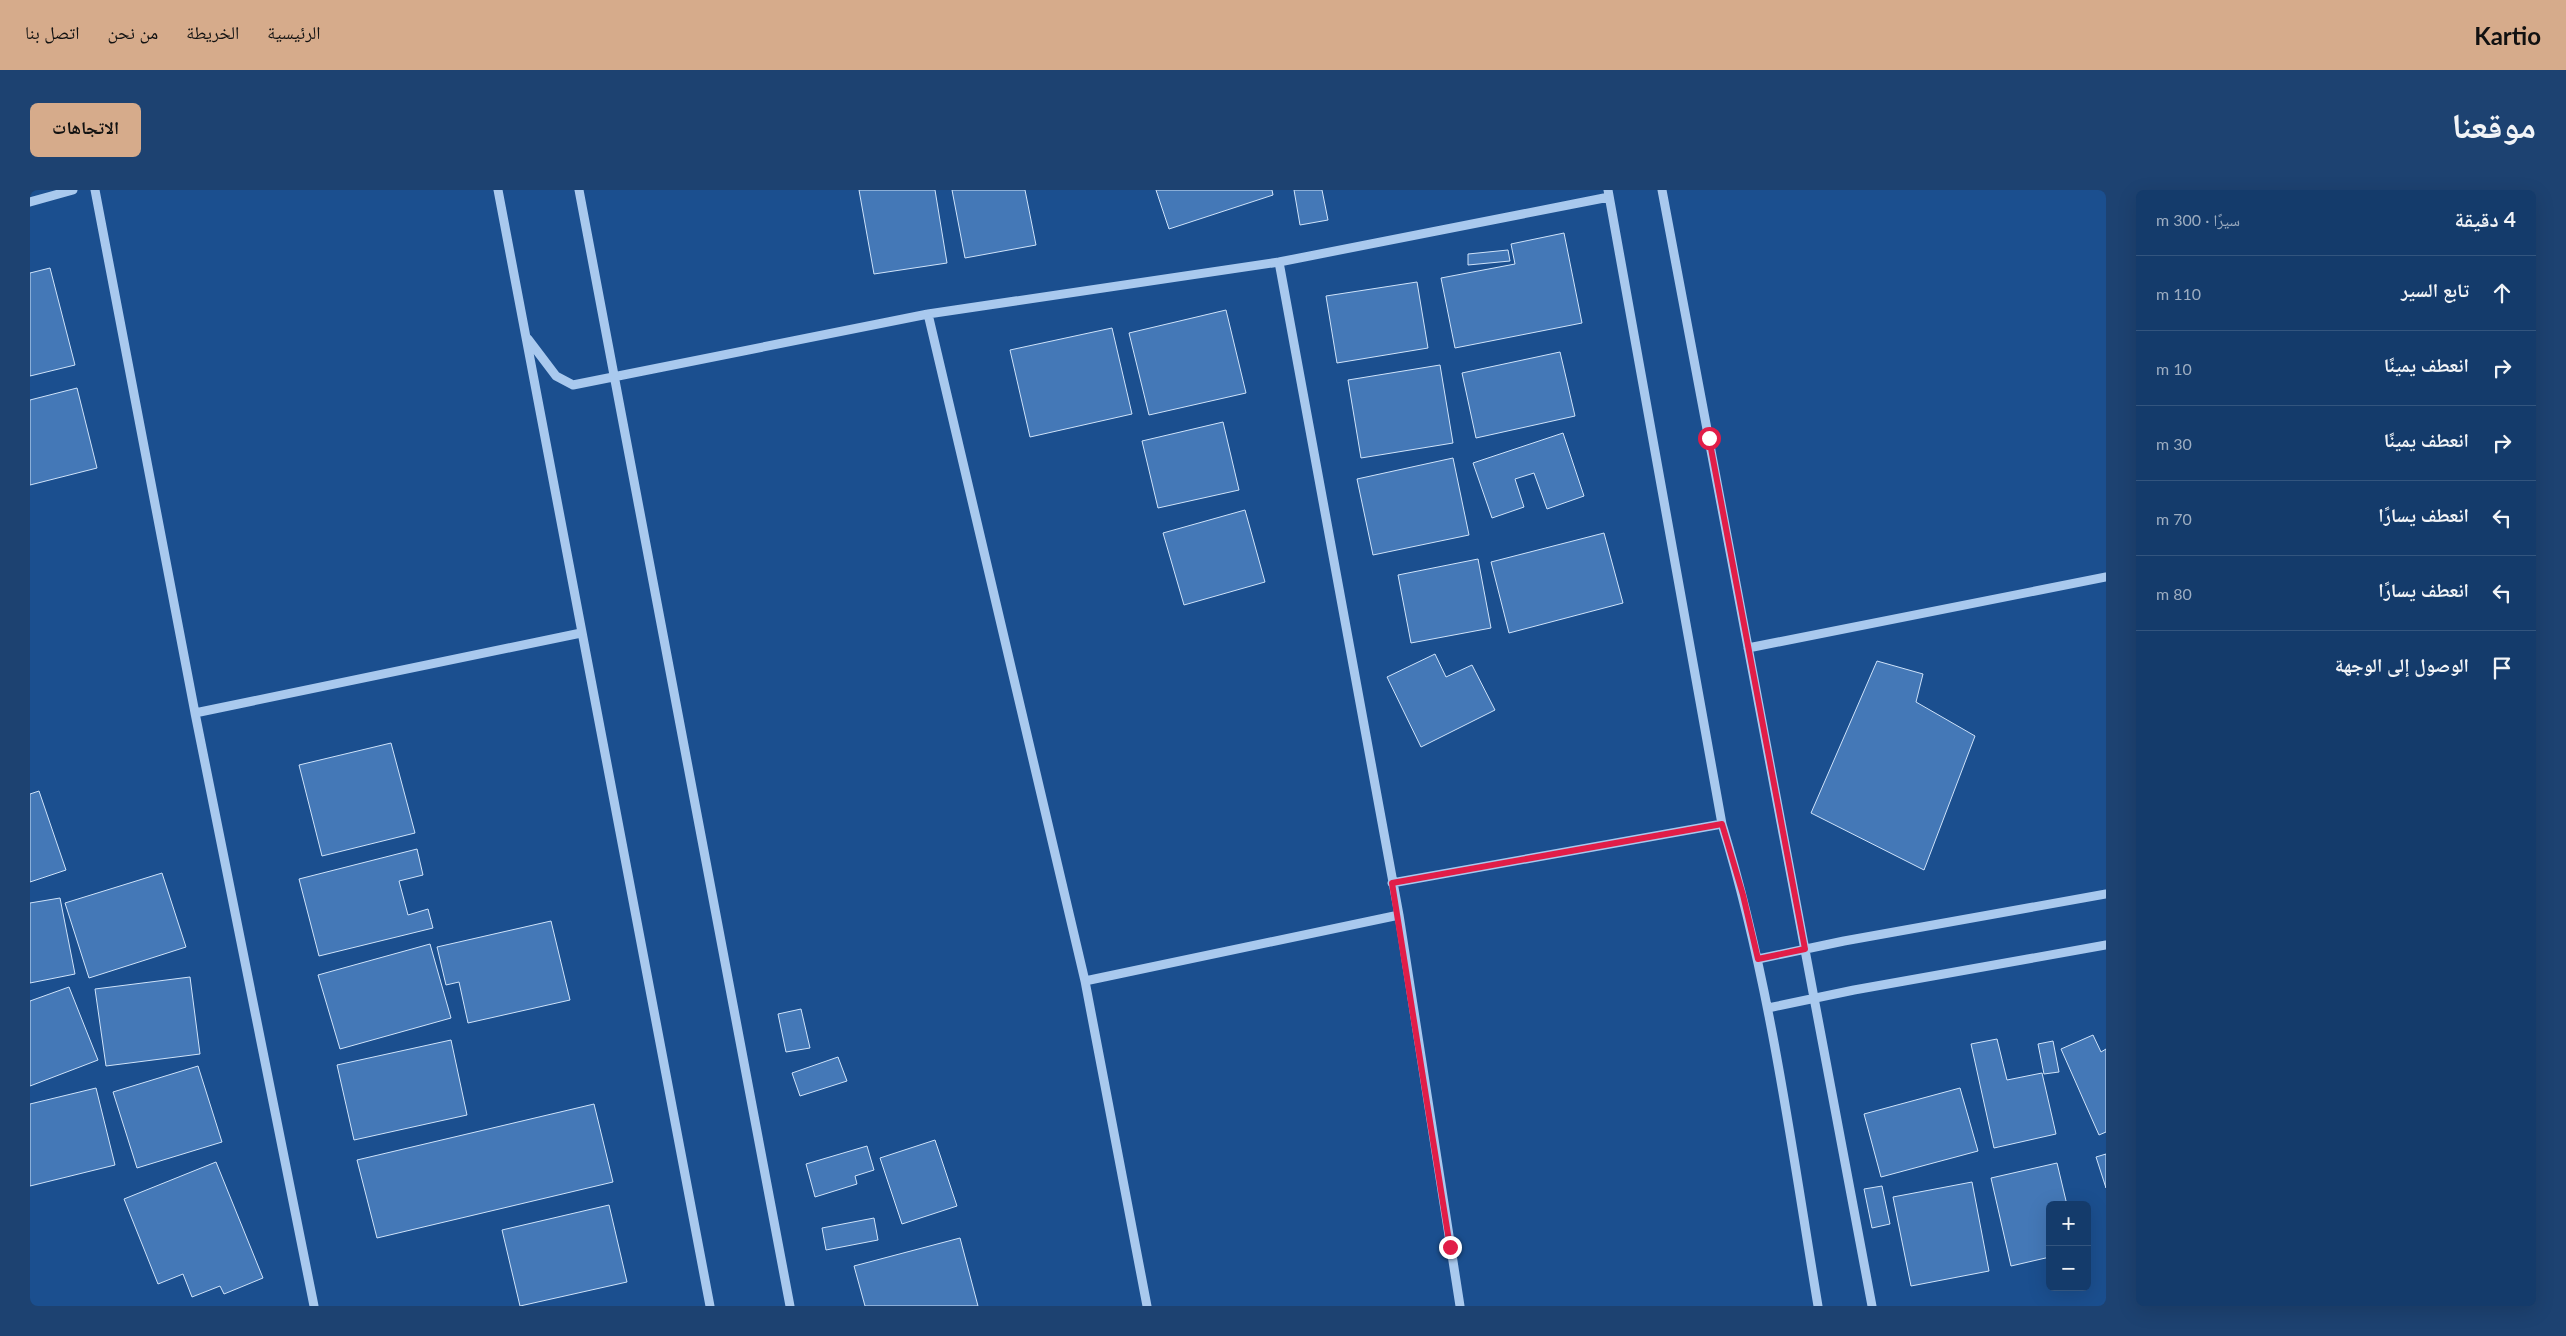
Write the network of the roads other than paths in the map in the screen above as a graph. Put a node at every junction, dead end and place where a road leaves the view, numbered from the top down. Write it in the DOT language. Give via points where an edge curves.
graph roads {
  1 [pos="73,190"];
  2 [pos="96,190"];
  3 [pos="498,190"];
  4 [pos="578,190"];
  5 [pos="1662,190"];
  6 [pos="1608,194"];
  7 [pos="30,202"];
  8 [pos="1279,262"];
  9 [pos="928,314"];
  10 [pos="526,337"];
  11 [pos="614,377"];
  12 [pos="2106,578"];
  13 [pos="581,633"];
  14 [pos="1748,648"];
  15 [pos="195,713"];
  16 [pos="1722,824"];
  17 [pos="1392,883"];
  18 [pos="2106,894"];
  19 [pos="1399,915"];
  20 [pos="2106,945"];
  21 [pos="1805,949"];
  22 [pos="1758,959"];
  23 [pos="1085,981"];
  24 [pos="1814,999"];
  25 [pos="1768,1008"];
  26 [pos="314,1306"];
  27 [pos="710,1306"];
  28 [pos="790,1306"];
  29 [pos="1147,1306"];
  30 [pos="1460,1306"];
  31 [pos="1818,1306"];
  32 [pos="1872,1306"];
  1 -- 7 [label="street"];
  2 -- 15 [label="street"];
  3 -- 10 [label="street"];
  4 -- 11 [label="street"];
  5 -- 14 [label="street"];
  6 -- 8 [label="street"];
  6 -- 16 [label="street"];
  8 -- 9 [label="street"];
  8 -- 17 [label="street"];
  9 -- 11 [label="street"];
  9 -- 23 [label="street"];
  10 -- 11 [label="street" via="556,376 572,385"];
  10 -- 13 [label="street"];
  11 -- 28 [label="street"];
  12 -- 14 [label="street"];
  13 -- 15 [label="street"];
  13 -- 27 [label="street"];
  14 -- 21 [label="street"];
  15 -- 26 [label="street"];
  16 -- 17 [label="street"];
  16 -- 22 [label="street"];
  17 -- 19 [label="street"];
  18 -- 21 [label="street"];
  19 -- 23 [label="street"];
  19 -- 30 [label="street"];
  20 -- 24 [label="street"];
  21 -- 22 [label="street"];
  21 -- 24 [label="street"];
  22 -- 25 [label="street"];
  23 -- 29 [label="street"];
  24 -- 25 [label="street"];
  24 -- 32 [label="street"];
  25 -- 31 [label="street"];
}
